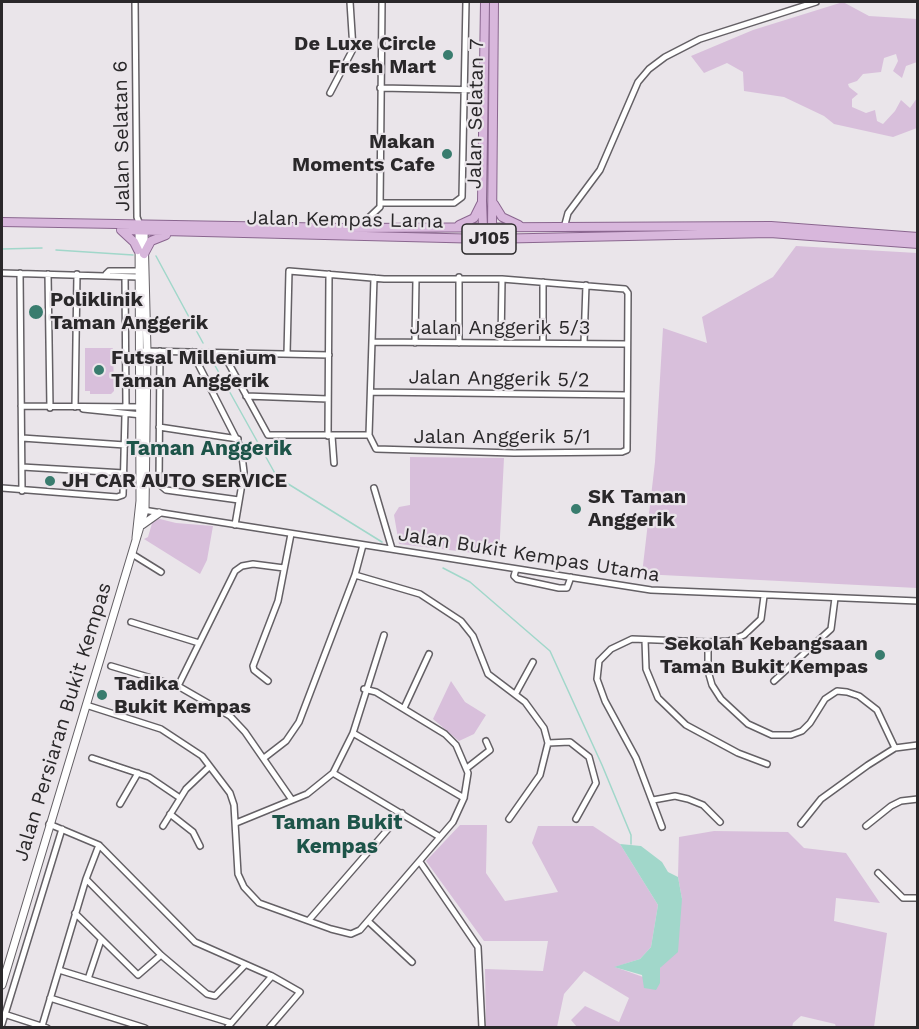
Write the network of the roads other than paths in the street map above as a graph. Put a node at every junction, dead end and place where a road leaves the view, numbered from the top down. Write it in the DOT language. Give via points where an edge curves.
graph roads {
  1 [pos="135,2"];
  2 [pos="350,2"];
  3 [pos="382,2"];
  4 [pos="466,2"];
  5 [pos="485,2"];
  6 [pos="495,2"];
  7 [pos="816,2"];
  8 [pos="380,88"];
  9 [pos="463,89"];
  10 [pos="483,90"];
  11 [pos="330,93"];
  12 [pos="492,198"];
  13 [pos="482,201"];
  14 [pos="380,203"];
  15 [pos="2,222"];
  16 [pos="60,223"];
  17 [pos="524,227"];
  18 [pos="347,228"];
  19 [pos="564,228"];
  20 [pos="140,229"];
  21 [pos="447,229"];
  22 [pos="487,229"];
  23 [pos="121,230"];
  24 [pos="172,233"];
  25 [pos="918,237"];
  26 [pos="523,238"];
  27 [pos="453,239"];
  28 [pos="918,244"];
  29 [pos="141,252"];
  30 [pos="2,273"];
  31 [pos="20,273"];
  32 [pos="48,274"];
  33 [pos="77,274"];
  34 [pos="106,274"];
  35 [pos="139,274"];
  36 [pos="329,274"];
  37 [pos="125,277"];
  38 [pos="459,277"];
  39 [pos="374,278"];
  40 [pos="416,279"];
  41 [pos="502,279"];
  42 [pos="543,282"];
  43 [pos="586,285"];
  44 [pos="372,342"];
  45 [pos="415,342"];
  46 [pos="459,343"];
  47 [pos="501,343"];
  48 [pos="543,343"];
  49 [pos="584,344"];
  50 [pos="627,344"];
  51 [pos="143,351"];
  52 [pos="160,351"];
  53 [pos="192,352"];
  54 [pos="223,353"];
  55 [pos="287,354"];
  56 [pos="328,355"];
  57 [pos="370,392"];
  58 [pos="246,396"];
  59 [pos="627,396"];
  60 [pos="328,399"];
  61 [pos="21,406"];
  62 [pos="75,407"];
  63 [pos="126,407"];
  64 [pos="50,408"];
  65 [pos="143,411"];
  66 [pos="125,415"];
  67 [pos="159,427"];
  68 [pos="369,435"];
  69 [pos="330,436"];
  70 [pos="21,438"];
  71 [pos="238,439"];
  72 [pos="125,444"];
  73 [pos="334,463"];
  74 [pos="22,467"];
  75 [pos="124,472"];
  76 [pos="2,488"];
  77 [pos="374,488"];
  78 [pos="22,491"];
  79 [pos="239,500"];
  80 [pos="142,510"];
  81 [pos="159,513"];
  82 [pos="142,525"];
  83 [pos="235,525"];
  84 [pos="291,534"];
  85 [pos="136,538"];
  86 [pos="363,545"];
  87 [pos="392,549"];
  88 [pos="132,554"];
  89 [pos="284,568"];
  90 [pos="516,569"];
  91 [pos="161,572"];
  92 [pos="355,575"];
  93 [pos="571,577"];
  94 [pos="764,596"];
  95 [pos="835,598"];
  96 [pos="918,601"];
  97 [pos="131,622"];
  98 [pos="384,635"];
  99 [pos="645,640"];
  100 [pos="708,642"];
  101 [pos="199,643"];
  102 [pos="429,654"];
  103 [pos="532,662"];
  104 [pos="111,666"];
  105 [pos="268,681"];
  106 [pos="774,681"];
  107 [pos="178,686"];
  108 [pos="364,689"];
  109 [pos="516,693"];
  110 [pos="86,705"];
  111 [pos="404,708"];
  112 [pos="353,732"];
  113 [pos="486,741"];
  114 [pos="548,743"];
  115 [pos="918,745"];
  116 [pos="895,748"];
  117 [pos="92,758"];
  118 [pos="264,758"];
  119 [pos="767,764"];
  120 [pos="209,767"];
  121 [pos="467,768"];
  122 [pos="138,773"];
  123 [pos="333,773"];
  124 [pos="180,798"];
  125 [pos="464,798"];
  126 [pos="918,799"];
  127 [pos="292,800"];
  128 [pos="653,800"];
  129 [pos="120,804"];
  130 [pos="402,813"];
  131 [pos="170,814"];
  132 [pos="509,819"];
  133 [pos="576,819"];
  134 [pos="720,822"];
  135 [pos="236,823"];
  136 [pos="49,824"];
  137 [pos="801,824"];
  138 [pos="163,826"];
  139 [pos="866,826"];
  140 [pos="662,827"];
  141 [pos="62,829"];
  142 [pos="440,837"];
  143 [pos="99,845"];
  144 [pos="200,846"];
  145 [pos="420,862"];
  146 [pos="878,873"];
  147 [pos="86,879"];
  148 [pos="918,898"];
  149 [pos="75,913"];
  150 [pos="309,920"];
  151 [pos="368,921"];
  152 [pos="101,940"];
  153 [pos="161,955"];
  154 [pos="412,962"];
  155 [pos="245,965"];
  156 [pos="59,970"];
  157 [pos="272,976"];
  158 [pos="88,979"];
  159 [pos="2,985"];
  160 [pos="50,998"];
  161 [pos="4,1014"];
  162 [pos="2,1024"];
  163 [pos="229,1025"];
  164 [pos="42,1027"];
  165 [pos="146,1028"];
  166 [pos="269,1028"];
  167 [pos="483,1028"];
  1 -- 20 [label="street, Jalan Selatan 6"];
  2 -- 11 [label="street" via="352,49"];
  3 -- 8 [label="street"];
  4 -- 9 [label="street"];
  5 -- 10 [label="main road, Jalan Selatan 7"];
  6 -- 12 [label="main road, Jalan Selatan 7"];
  7 -- 19 [label="street" via="700,39 649,69 638,82 600,170 568,213"];
  8 -- 9 [label="street"];
  8 -- 14 [label="street"];
  9 -- 10 [label="street"];
  9 -- 14 [label="street" via="462,196 453,203"];
  10 -- 13 [label="main road, Jalan Selatan 7"];
  12 -- 17 [label="main road" via="499,215"];
  12 -- 22 [label="main road, Jalan Selatan 7"];
  13 -- 21 [label="main road" via="474,218"];
  13 -- 22 [label="main road, Jalan Selatan 7"];
  14 -- 18 [label="street" via="366,223"];
  15 -- 16 [label="main road, Jalan Kempas Lama / J105"];
  16 -- 20 [label="main road, Jalan Kempas Lama / J105"];
  16 -- 23 [label="main road, Jalan Kempas Lama / J105"];
  17 -- 19 [label="main road, Jalan Kempas Lama / J105"];
  17 -- 22 [label="main road, Jalan Kempas Lama / J105"];
  18 -- 20 [label="main road, Jalan Kempas Lama / J105"];
  18 -- 21 [label="main road, Jalan Kempas Lama / J105"];
  19 -- 25 [label="main road, Jalan Kempas Lama / J105" via="771,226"];
  20 -- 23 [label="main road, Jalan Kempas Lama / J105"];
  20 -- 24 [label="main road, Jalan Kempas Lama / J105"];
  20 -- 29 [label="street, Jalan Persiaran Bukit Kempas"];
  21 -- 22 [label="main road, Jalan Kempas Lama / J105"];
  22 -- 26 [label="main road" via="496,236"];
  22 -- 27 [label="main road" via="478,236"];
  23 -- 29 [label="main road"];
  24 -- 27 [label="main road, Jalan Kempas Lama / J105"];
  24 -- 29 [label="main road" via="151,241"];
  26 -- 27 [label="main road, Jalan Kempas Lama / J105"];
  26 -- 28 [label="main road, Jalan Kempas Lama / J105" via="770,233"];
  29 -- 35 [label="street, Jalan Persiaran Bukit Kempas"];
  29 -- 51 [label="street, Jalan Persiaran Bukit Kempas"];
  30 -- 31 [label="street"];
  31 -- 32 [label="street"];
  31 -- 61 [label="street"];
  32 -- 33 [label="street"];
  32 -- 64 [label="street"];
  33 -- 34 [label="street"];
  33 -- 62 [label="street"];
  34 -- 35 [label="street"];
  34 -- 37 [label="street"];
  35 -- 37 [label="street"];
  35 -- 51 [label="street, Jalan Persiaran Bukit Kempas"];
  36 -- 39 [label="street"];
  36 -- 55 [label="street" via="289,271"];
  36 -- 56 [label="street"];
  37 -- 63 [label="street"];
  38 -- 40 [label="street"];
  38 -- 41 [label="street"];
  38 -- 46 [label="street"];
  39 -- 40 [label="street"];
  39 -- 44 [label="street"];
  40 -- 45 [label="street"];
  41 -- 42 [label="street"];
  41 -- 47 [label="street"];
  42 -- 43 [label="street"];
  42 -- 48 [label="street"];
  43 -- 49 [label="street"];
  43 -- 50 [label="street" via="627,290"];
  44 -- 45 [label="street, Jalan Anggerik 5/3"];
  44 -- 57 [label="street"];
  45 -- 46 [label="street, Jalan Anggerik 5/3"];
  46 -- 47 [label="street, Jalan Anggerik 5/3"];
  47 -- 48 [label="street, Jalan Anggerik 5/3"];
  48 -- 49 [label="street, Jalan Anggerik 5/3"];
  49 -- 50 [label="street, Jalan Anggerik 5/3"];
  50 -- 59 [label="street"];
  51 -- 52 [label="street"];
  51 -- 65 [label="street, Jalan Persiaran Bukit Kempas"];
  52 -- 53 [label="street"];
  52 -- 67 [label="street"];
  53 -- 54 [label="street"];
  53 -- 71 [label="street"];
  54 -- 55 [label="street"];
  54 -- 58 [label="street"];
  55 -- 56 [label="street"];
  56 -- 60 [label="street"];
  57 -- 59 [label="street, Jalan Anggerik 5/2"];
  57 -- 68 [label="street"];
  58 -- 60 [label="street"];
  58 -- 69 [label="street" via="268,435"];
  59 -- 68 [label="street, Jalan Anggerik 5/1" via="625,452 380,451"];
  60 -- 69 [label="street"];
  61 -- 64 [label="street"];
  61 -- 70 [label="street"];
  62 -- 63 [label="street"];
  62 -- 64 [label="street"];
  62 -- 66 [label="street"];
  63 -- 65 [label="street"];
  65 -- 66 [label="street"];
  65 -- 80 [label="street, Jalan Persiaran Bukit Kempas"];
  66 -- 72 [label="street"];
  67 -- 71 [label="street"];
  67 -- 79 [label="street" via="158,481 166,490"];
  68 -- 69 [label="street"];
  69 -- 73 [label="street"];
  70 -- 72 [label="street"];
  70 -- 74 [label="street"];
  71 -- 79 [label="street" via="244,472"];
  72 -- 75 [label="street"];
  74 -- 75 [label="street"];
  74 -- 78 [label="street"];
  75 -- 78 [label="street" via="123,493 117,497"];
  76 -- 78 [label="street"];
  77 -- 87 [label="street"];
  79 -- 83 [label="street"];
  80 -- 81 [label="street, Jalan Bukit Kempas Utama"];
  80 -- 82 [label="street, Jalan Persiaran Bukit Kempas"];
  80 -- 85 [label="street, Jalan Persiaran Bukit Kempas"];
  81 -- 82 [label="street"];
  81 -- 83 [label="street, Jalan Bukit Kempas Utama"];
  82 -- 85 [label="street, Jalan Persiaran Bukit Kempas"];
  83 -- 84 [label="street, Jalan Bukit Kempas Utama"];
  84 -- 86 [label="street, Jalan Bukit Kempas Utama"];
  84 -- 89 [label="street"];
  85 -- 88 [label="street, Jalan Persiaran Bukit Kempas"];
  86 -- 87 [label="street, Jalan Bukit Kempas Utama"];
  86 -- 92 [label="street"];
  87 -- 90 [label="street, Jalan Bukit Kempas Utama"];
  88 -- 91 [label="street"];
  88 -- 110 [label="street, Jalan Persiaran Bukit Kempas"];
  89 -- 101 [label="street" via="253,564 235,571"];
  89 -- 105 [label="street" via="278,601 254,666"];
  90 -- 93 [label="street, Jalan Bukit Kempas Utama"];
  90 -- 93 [label="street" via="517,579 559,588 567,588"];
  92 -- 109 [label="street" via="420,594 461,621 473,636 488,674"];
  92 -- 118 [label="street" via="299,722 286,741"];
  93 -- 94 [label="street, Jalan Bukit Kempas Utama" via="651,590"];
  94 -- 95 [label="street, Jalan Bukit Kempas Utama"];
  94 -- 100 [label="street" via="760,619 744,635 729,641"];
  95 -- 96 [label="street, Jalan Bukit Kempas Utama"];
  95 -- 106 [label="street" via="831,629"];
  97 -- 101 [label="street"];
  98 -- 108 [label="street"];
  99 -- 100 [label="street"];
  99 -- 119 [label="street" via="646,669 658,698 686,725"];
  99 -- 128 [label="street" via="622,642 604,655 596,667 605,701 636,758"];
  100 -- 116 [label="street" via="712,685 748,724 772,735 791,735 810,723 825,699 837,691 847,692 877,710"];
  101 -- 107 [label="street"];
  102 -- 111 [label="street"];
  103 -- 109 [label="street"];
  104 -- 107 [label="street"];
  107 -- 118 [label="street" via="230,716"];
  108 -- 111 [label="street"];
  108 -- 112 [label="street"];
  109 -- 114 [label="street" via="540,721"];
  110 -- 120 [label="street" via="161,729 201,756"];
  110 -- 136 [label="street, Jalan Persiaran Bukit Kempas"];
  111 -- 121 [label="street" via="445,734 456,745"];
  112 -- 123 [label="street"];
  112 -- 125 [label="street"];
  113 -- 121 [label="street" via="490,750"];
  114 -- 132 [label="street" via="540,775"];
  114 -- 133 [label="street" via="570,742 589,757 596,783"];
  115 -- 116 [label="street"];
  116 -- 137 [label="street" via="822,799"];
  117 -- 122 [label="street"];
  118 -- 127 [label="street"];
  120 -- 124 [label="street"];
  120 -- 135 [label="street" via="230,793"];
  121 -- 125 [label="street"];
  122 -- 124 [label="street"];
  122 -- 129 [label="street"];
  123 -- 127 [label="street" via="307,794"];
  123 -- 130 [label="street"];
  124 -- 131 [label="street"];
  125 -- 142 [label="street" via="454,820"];
  126 -- 139 [label="street" via="891,806"];
  127 -- 135 [label="street"];
  128 -- 134 [label="street" via="688,798 703,805"];
  128 -- 140 [label="street"];
  130 -- 142 [label="street"];
  130 -- 150 [label="street"];
  131 -- 138 [label="street"];
  131 -- 144 [label="street" via="193,832"];
  135 -- 150 [label="street" via="236,863 244,887 259,903"];
  136 -- 141 [label="street"];
  136 -- 159 [label="street, Jalan Persiaran Bukit Kempas"];
  141 -- 143 [label="street"];
  141 -- 161 [label="street"];
  142 -- 145 [label="street"];
  143 -- 147 [label="street"];
  143 -- 155 [label="street" via="195,942"];
  145 -- 151 [label="street"];
  145 -- 167 [label="street" via="478,947"];
  146 -- 148 [label="street" via="903,898"];
  147 -- 149 [label="street"];
  147 -- 153 [label="street"];
  149 -- 152 [label="street"];
  149 -- 156 [label="street"];
  150 -- 151 [label="street" via="351,934"];
  151 -- 154 [label="street"];
  152 -- 153 [label="street" via="138,975"];
  152 -- 158 [label="street"];
  153 -- 155 [label="street" via="215,996"];
  155 -- 157 [label="street"];
  156 -- 158 [label="street"];
  156 -- 160 [label="street"];
  157 -- 163 [label="street"];
  157 -- 166 [label="street" via="300,992"];
  158 -- 163 [label="street"];
  160 -- 164 [label="street"];
  160 -- 165 [label="street"];
  161 -- 162 [label="street"];
  161 -- 164 [label="street"];
}
